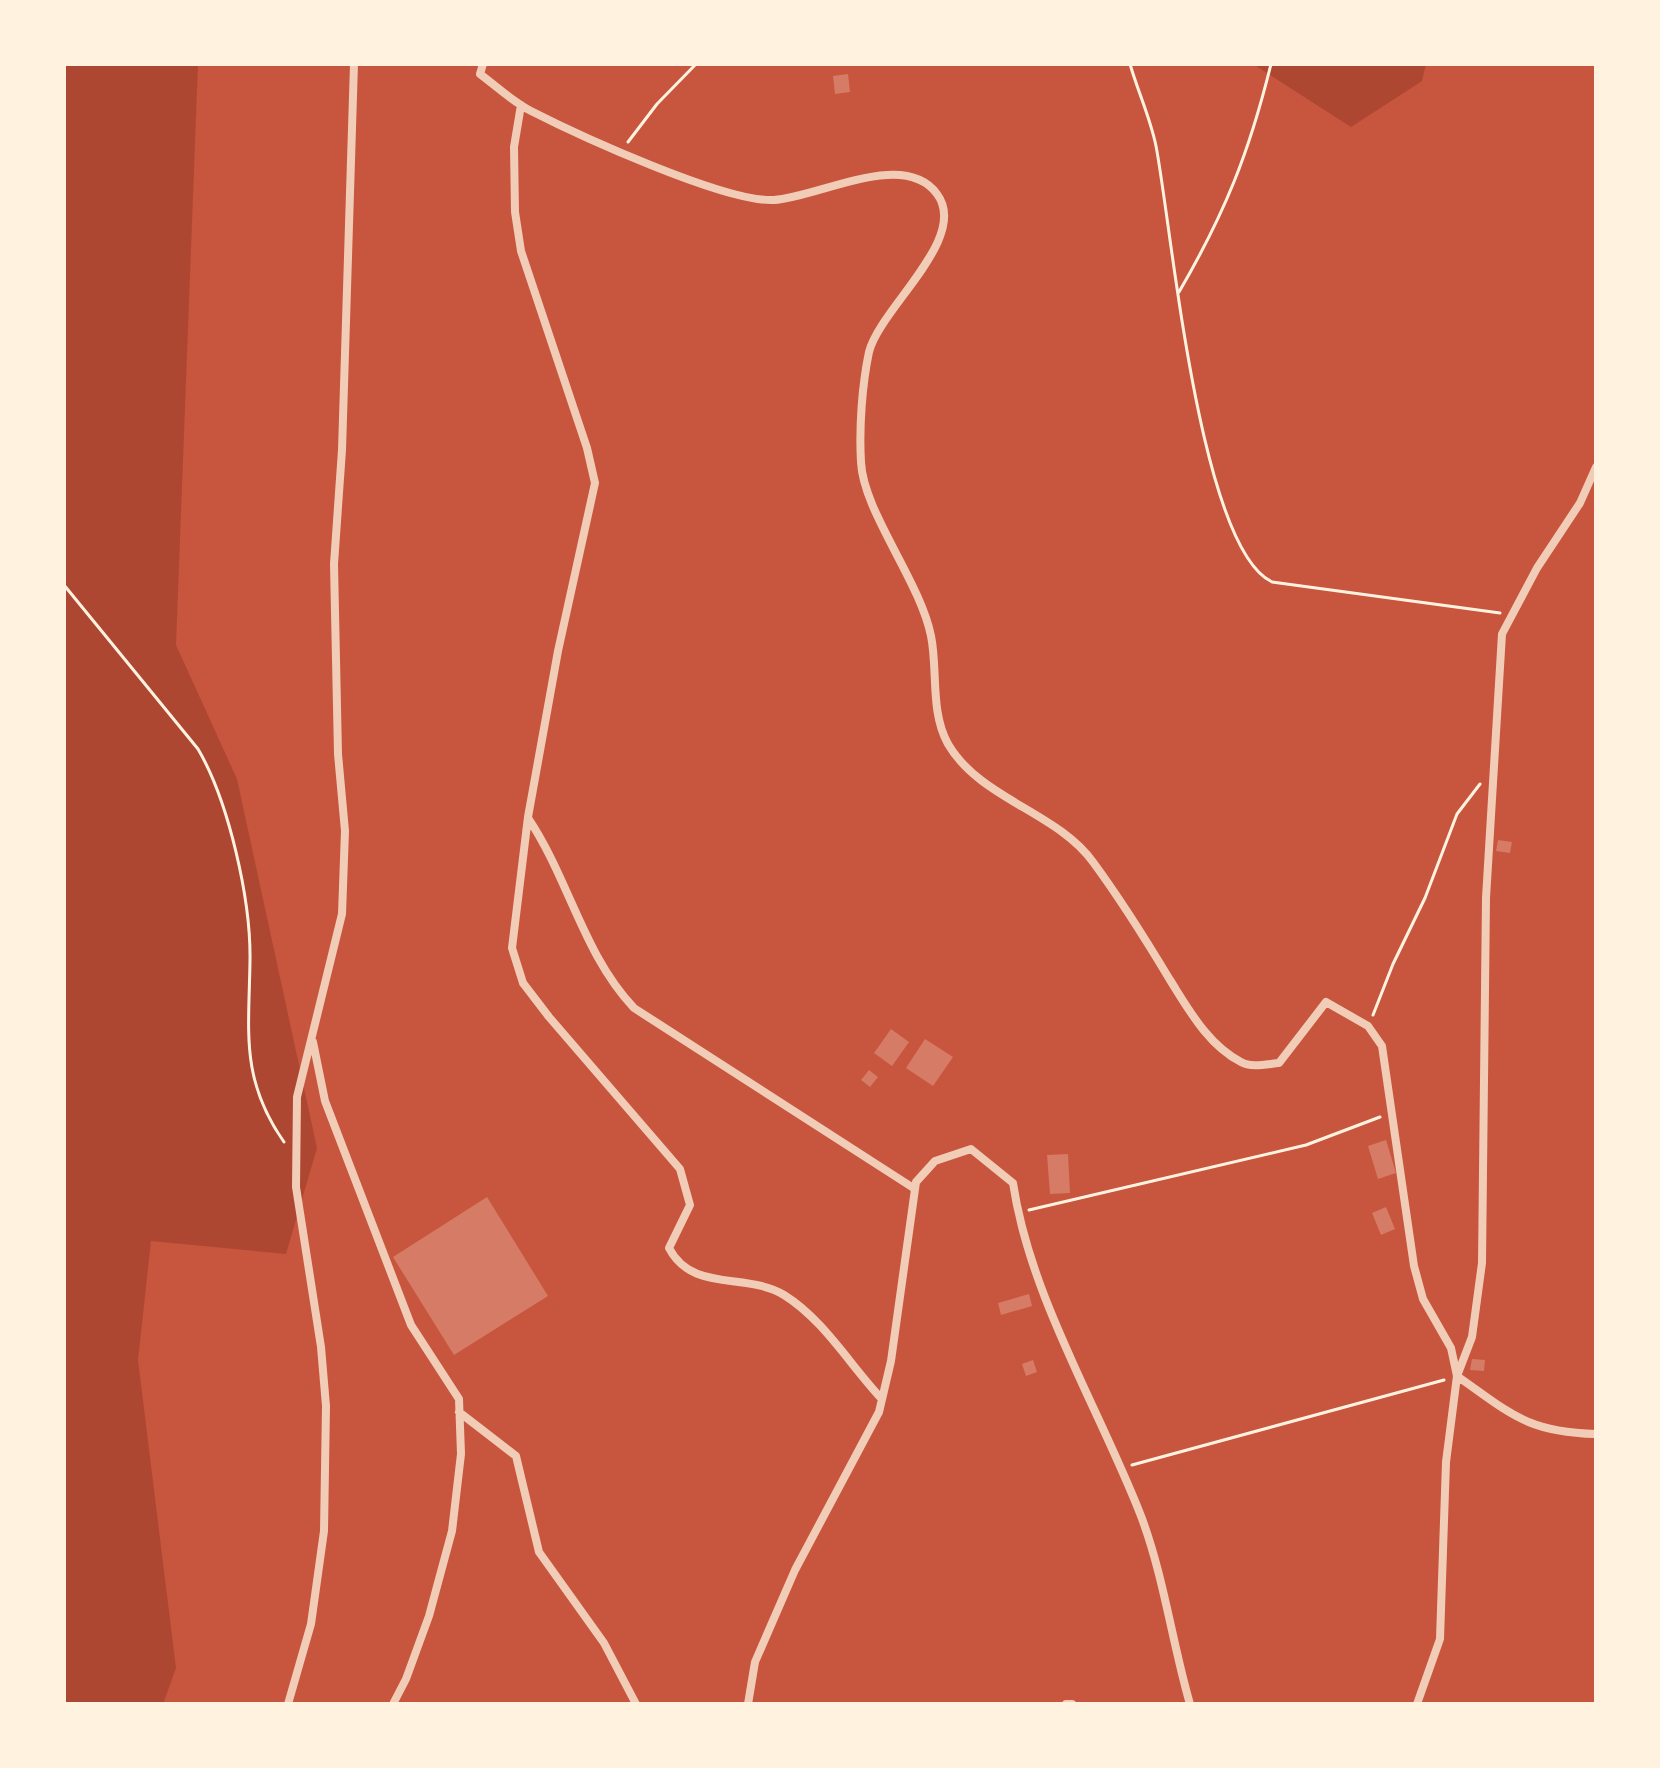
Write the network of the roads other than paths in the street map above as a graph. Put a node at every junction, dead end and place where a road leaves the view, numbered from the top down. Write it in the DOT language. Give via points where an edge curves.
graph roads {
  1 [pos="354,64"];
  2 [pos="483,64"];
  3 [pos="521,105"];
  4 [pos="1596,467"];
  5 [pos="528,817"];
  6 [pos="312,1037"];
  7 [pos="915,1189"];
  8 [pos="1457,1376"];
  9 [pos="881,1398"];
  10 [pos="459,1412"];
  11 [pos="1596,1434"];
  12 [pos="288,1704"];
  13 [pos="393,1704"];
  14 [pos="636,1704"];
  15 [pos="748,1704"];
  16 [pos="1190,1704"];
  17 [pos="1417,1704"];
  1 -- 6 [label="street" via="334,564 345,831 342,914"];
  2 -- 3 [label="street" via="480,74"];
  3 -- 5 [label="street" via="514,147 521,251 595,483"];
  3 -- 8 [label="street" via="669,171 751,198 820,192 894,172 937,194 942,238 878,330 869,352 861,465 867,491 924,612 946,740 963,766 1085,851 1213,1042 1245,1065 1279,1063 1326,1002 1368,1026 1382,1046 1414,1266 1423,1299 1451,1348"];
  4 -- 8 [label="street" via="1502,634 1486,898 1482,1263 1472,1337"];
  5 -- 7 [label="street" via="598,960 634,1008"];
  5 -- 9 [label="street" via="512,948 523,983 680,1169 690,1205 669,1248 676,1261 702,1278 783,1294 812,1317"];
  6 -- 10 [label="street" via="325,1101 405,1310 459,1399"];
  6 -- 12 [label="street" via="297,1097 296,1158 302,1240 321,1347 324,1531 311,1624"];
  7 -- 9 [label="street"];
  7 -- 16 [label="street" via="935,1161 971,1149 1013,1183 1017,1213 1054,1315 1150,1545"];
  8 -- 11 [label="street" via="1524,1423 1561,1433"];
  8 -- 17 [label="street" via="1446,1462 1440,1639"];
  9 -- 15 [label="street" via="879,1412 795,1570 755,1662"];
  10 -- 13 [label="street" via="461,1454 452,1531 429,1616"];
  10 -- 14 [label="street" via="516,1456 539,1552 604,1643"];
}
